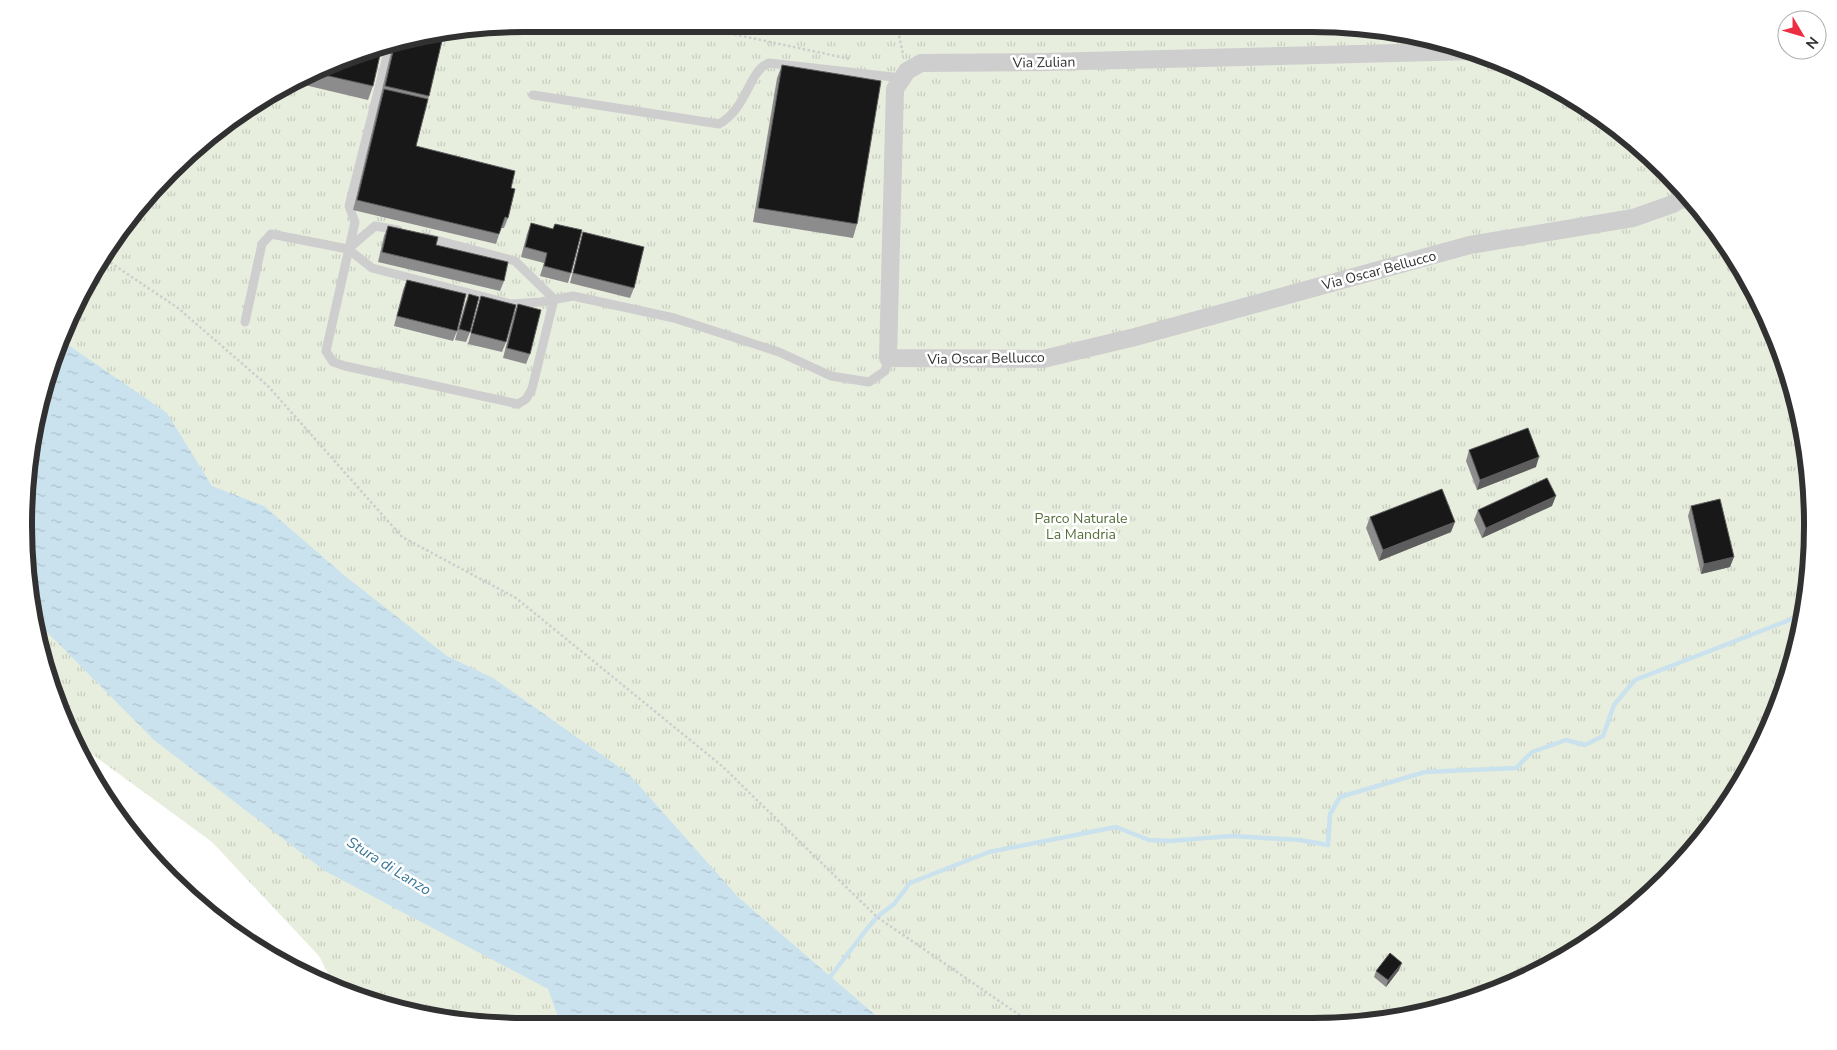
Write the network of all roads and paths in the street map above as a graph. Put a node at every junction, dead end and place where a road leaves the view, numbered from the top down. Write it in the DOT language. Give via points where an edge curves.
graph roads {
  1 [pos="724,32"];
  2 [pos="897,32"];
  3 [pos="388,52"];
  4 [pos="1447,52"];
  5 [pos="851,59"];
  6 [pos="904,75"];
  7 [pos="533,95"];
  8 [pos="1681,199"];
  9 [pos="348,249"];
  10 [pos="109,262"];
  11 [pos="554,299"];
  12 [pos="245,322"];
  13 [pos="888,358"];
  14 [pos="1024,1018"];
  1 -- 5 [label="path"];
  2 -- 6 [label="path"];
  3 -- 9 [label="lane" via="349,206 355,222"];
  4 -- 6 [label="street, Via Zulian" via="921,63"];
  6 -- 7 [label="lane" via="769,63 756,73 748,93 730,118 719,124"];
  6 -- 13 [label="street" via="895,89"];
  8 -- 13 [label="street, Via Oscar Bellucco" via="1633,218 1470,245 1043,359"];
  9 -- 11 [label="lane" via="372,268 511,304"];
  9 -- 11 [label="lane" via="376,226 408,232 515,261"];
  9 -- 11 [label="lane" via="326,351 333,362 345,366 518,404 532,389"];
  9 -- 12 [label="lane" via="271,234 262,244"];
  10 -- 14 [label="path" via="178,308 268,386 402,537 516,598 722,766 877,917"];
  11 -- 13 [label="lane" via="573,296 674,318 779,352 831,376 854,381 869,382 885,371"];
}
